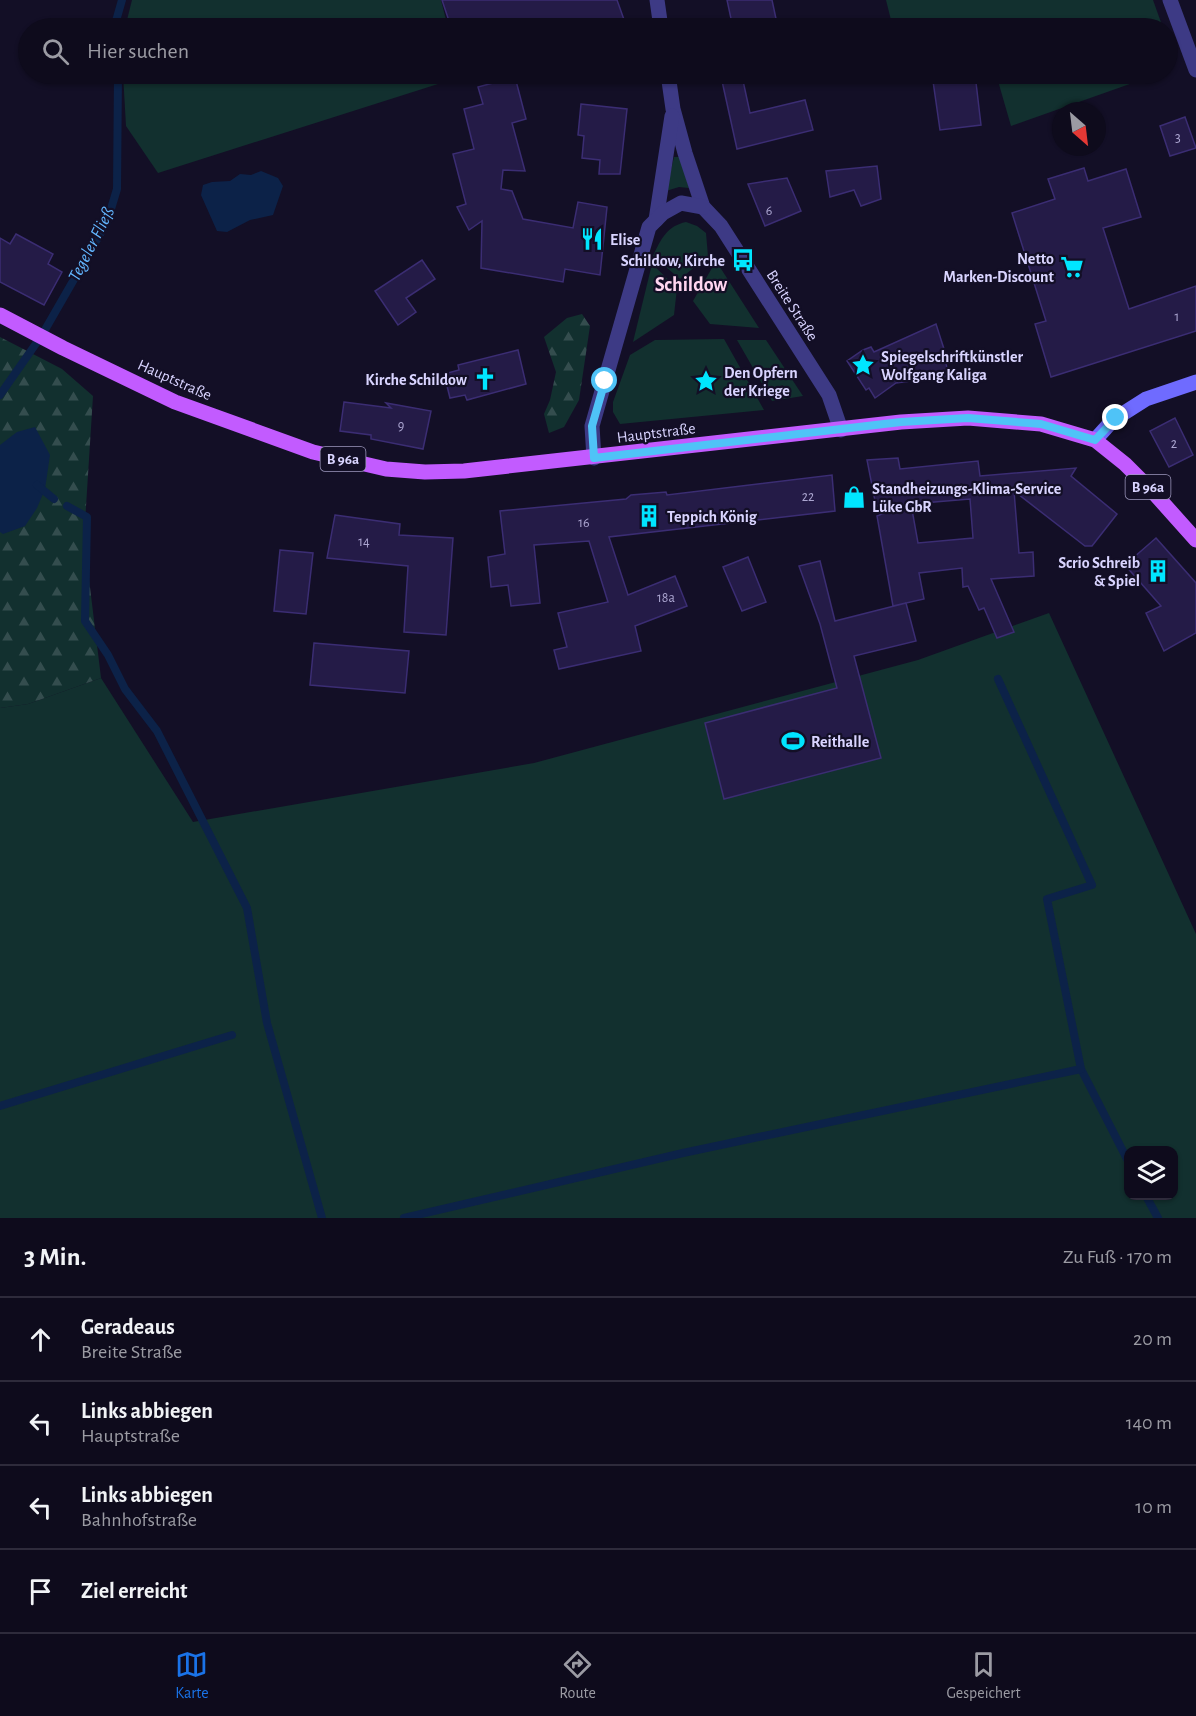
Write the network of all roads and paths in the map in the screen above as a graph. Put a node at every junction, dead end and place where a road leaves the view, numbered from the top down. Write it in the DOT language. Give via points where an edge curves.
graph roads {
  1 [pos="657,0"];
  2 [pos="1170,0"];
  3 [pos="660,18"];
  4 [pos="1177,18"];
  5 [pos="1178,22"];
  6 [pos="1196,70"];
  7 [pos="669,84"];
  8 [pos="673,109"];
  9 [pos="703,207"];
  10 [pos="656,220"];
  11 [pos="0,315"];
  12 [pos="1196,382"];
  13 [pos="841,430"];
  14 [pos="1095,440"];
  15 [pos="594,458"];
  16 [pos="1196,540"];
  1 -- 3 [label="street"];
  2 -- 4 [label="street"];
  5 -- 6 [label="street"];
  7 -- 8 [label="street, Breite Straße"];
  8 -- 9 [label="street, Breite Straße"];
  8 -- 10 [label="street, Breite Straße"];
  9 -- 10 [label="street" via="681,203"];
  9 -- 13 [label="street, Breite Straße" via="721,226 794,338 829,395"];
  10 -- 15 [label="street, Breite Straße" via="650,227 592,426"];
  11 -- 15 [label="main road, Hauptstraße / B 96a" via="175,402 313,452 386,469 425,472"];
  12 -- 14 [label="street" via="1146,399 1113,420"];
  13 -- 14 [label="main road, Hauptstraße / B 96a" via="968,418 1041,424"];
  13 -- 15 [label="main road, Hauptstraße / B 96a"];
  14 -- 16 [label="main road, Hauptstraße / B 96a" via="1139,478"];
}
